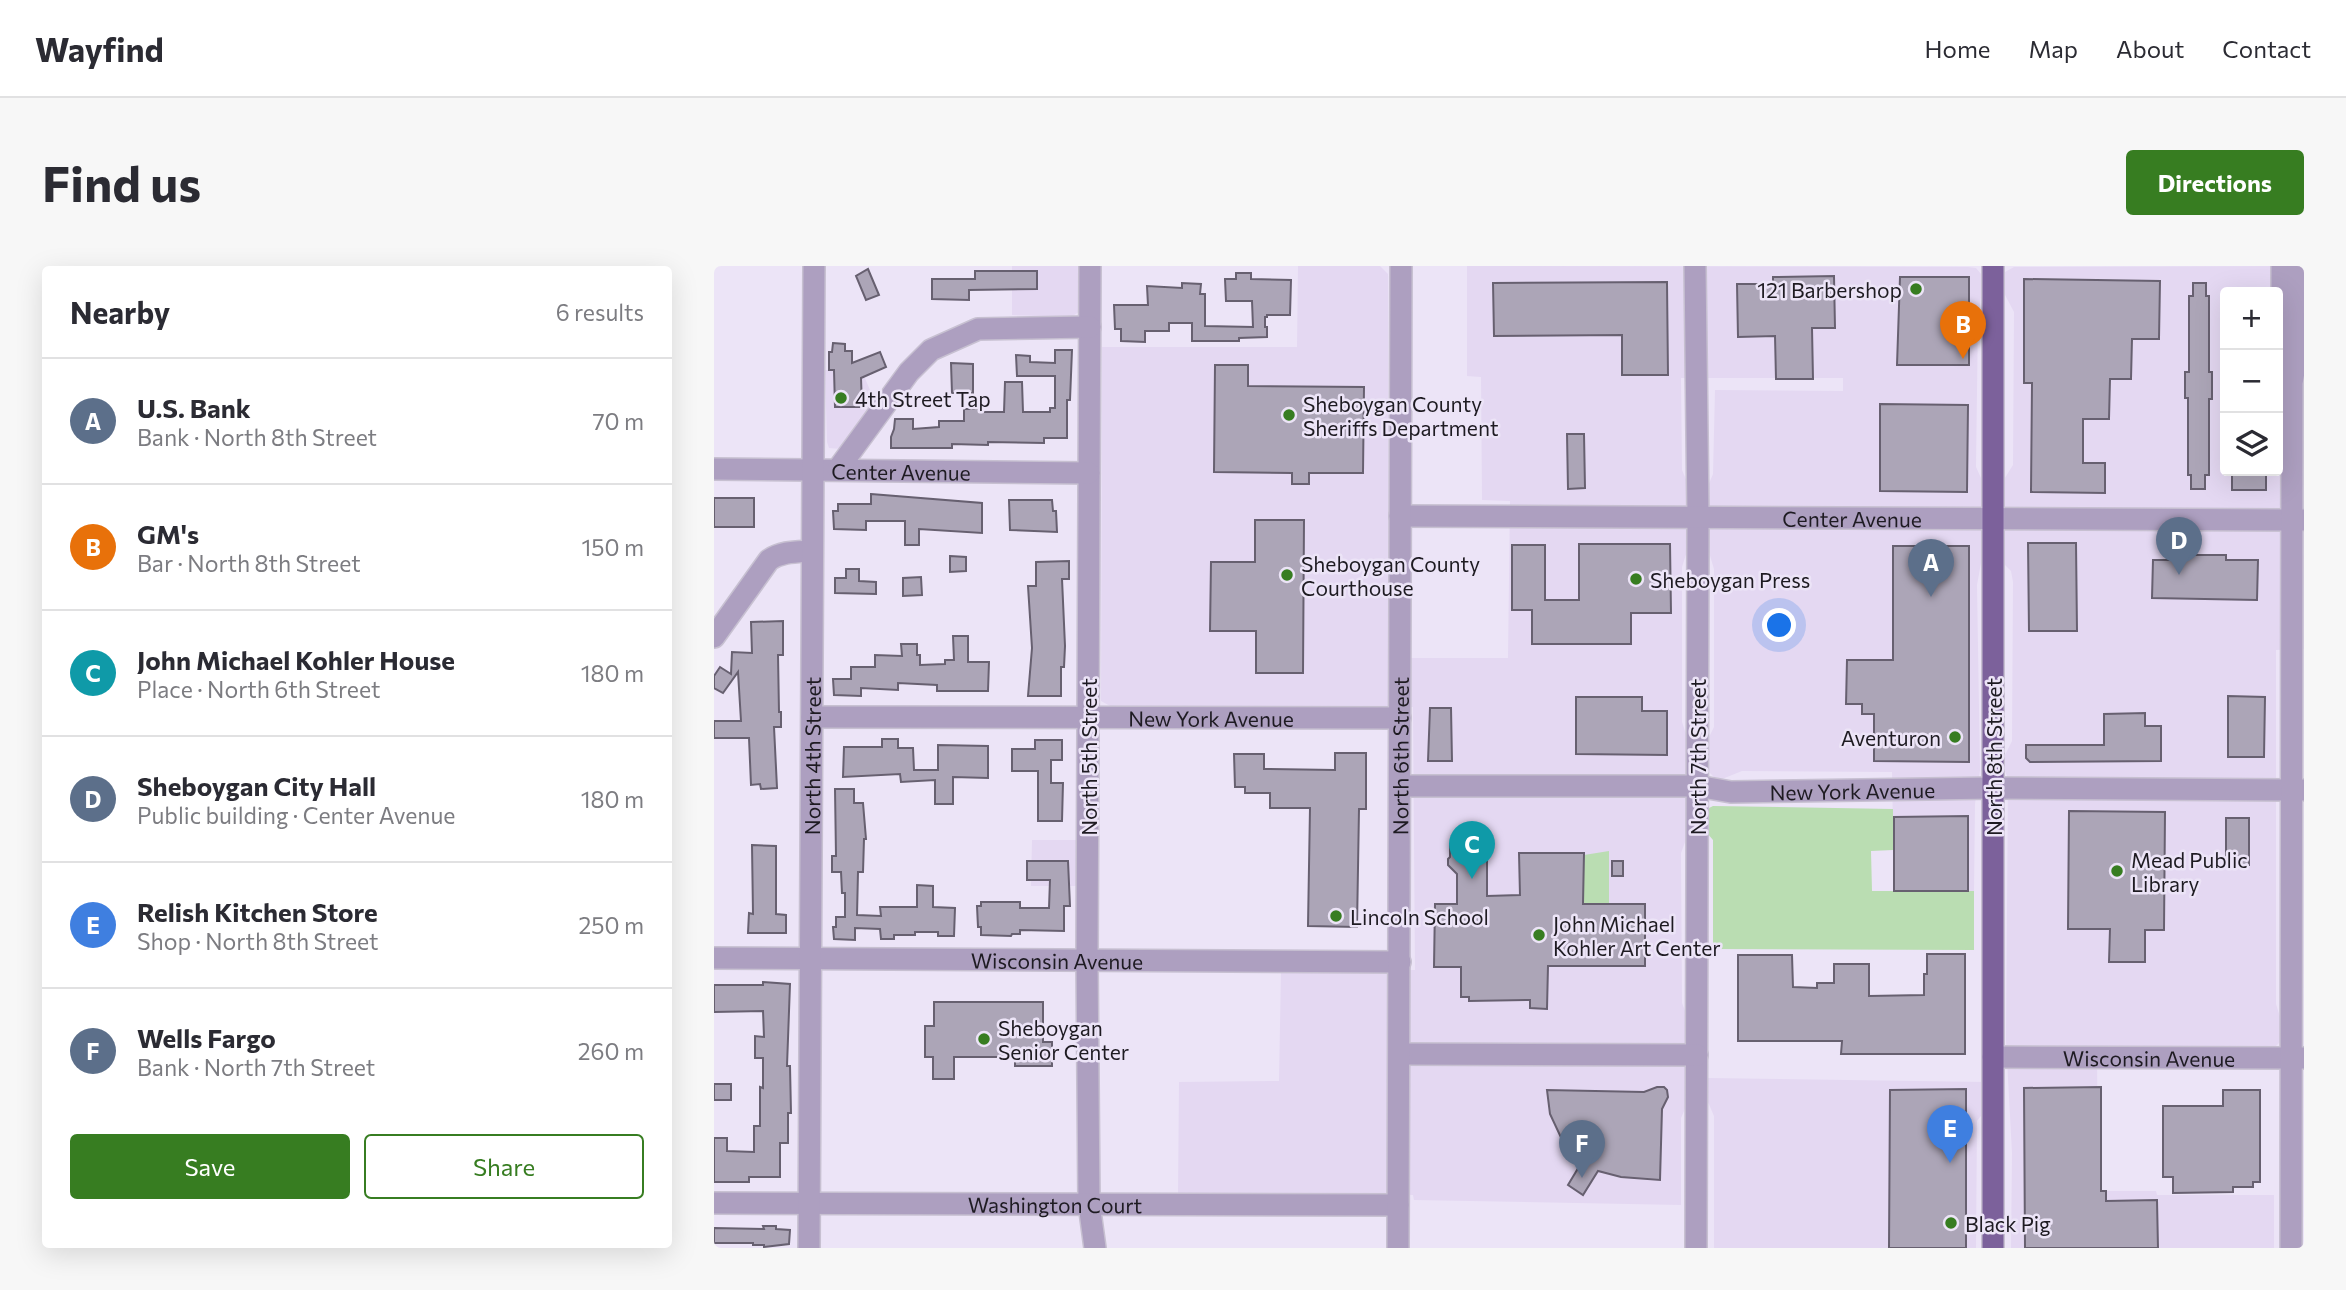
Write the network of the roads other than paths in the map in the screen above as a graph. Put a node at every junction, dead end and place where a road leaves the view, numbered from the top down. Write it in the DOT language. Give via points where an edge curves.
graph roads {
  1 [pos="814,266"];
  2 [pos="1090,266"];
  3 [pos="1401,266"];
  4 [pos="1695,266"];
  5 [pos="1993,266"];
  6 [pos="2282,266"];
  7 [pos="2298,266"];
  8 [pos="1090,327"];
  9 [pos="2292,383"];
  10 [pos="714,469"];
  11 [pos="813,469"];
  12 [pos="838,469"];
  13 [pos="1089,472"];
  14 [pos="1400,516"];
  15 [pos="1698,517"];
  16 [pos="1993,519"];
  17 [pos="2299,520"];
  18 [pos="812,551"];
  19 [pos="714,636"];
  20 [pos="812,717"];
  21 [pos="1088,717"];
  22 [pos="1400,718"];
  23 [pos="1400,786"];
  24 [pos="1698,786"];
  25 [pos="1993,788"];
  26 [pos="2298,790"];
  27 [pos="714,958"];
  28 [pos="810,959"];
  29 [pos="1087,960"];
  30 [pos="1400,962"];
  31 [pos="1400,1054"];
  32 [pos="1697,1055"];
  33 [pos="1993,1057"];
  34 [pos="2298,1059"];
  35 [pos="714,1203"];
  36 [pos="809,1203"];
  37 [pos="1089,1204"];
  38 [pos="1398,1205"];
  39 [pos="809,1248"];
  40 [pos="1095,1248"];
  41 [pos="1398,1248"];
  42 [pos="1696,1248"];
  43 [pos="1993,1248"];
  44 [pos="2291,1248"];
  1 -- 11 [label="street, North 4th Street"];
  2 -- 8 [label="street, North 5th Street"];
  3 -- 14 [label="street, North 6th Street"];
  4 -- 15 [label="street, North 7th Street"];
  5 -- 16 [label="main road, North 8th Street"];
  6 -- 9 [label="street" via="2282,358"];
  7 -- 9 [label="street" via="2299,344"];
  8 -- 12 [label="street" via="978,328 931,350 909,372"];
  8 -- 13 [label="street, North 5th Street"];
  9 -- 17 [label="street"];
  10 -- 11 [label="street, Center Avenue"];
  11 -- 12 [label="street, Center Avenue"];
  11 -- 18 [label="street, North 4th Street"];
  12 -- 13 [label="street, Center Avenue"];
  13 -- 21 [label="street, North 5th Street"];
  14 -- 15 [label="street, Center Avenue"];
  14 -- 22 [label="street, North 6th Street"];
  15 -- 16 [label="street, Center Avenue"];
  15 -- 24 [label="street, North 7th Street"];
  16 -- 17 [label="street, Center Avenue"];
  16 -- 25 [label="main road, North 8th Street"];
  17 -- 26 [label="street"];
  18 -- 19 [label="street" via="789,552 769,560"];
  18 -- 20 [label="street, North 4th Street"];
  20 -- 21 [label="street, New York Avenue"];
  20 -- 28 [label="street, North 4th Street"];
  21 -- 22 [label="street, New York Avenue"];
  21 -- 29 [label="street, North 5th Street"];
  22 -- 23 [label="street, North 6th Street"];
  23 -- 24 [label="street, New York Avenue"];
  23 -- 30 [label="street, North 6th Street"];
  24 -- 25 [label="street, New York Avenue" via="1731,792"];
  24 -- 32 [label="street, North 7th Street"];
  25 -- 26 [label="street, New York Avenue"];
  25 -- 33 [label="main road, North 8th Street"];
  26 -- 34 [label="street"];
  27 -- 28 [label="street, Wisconsin Avenue"];
  28 -- 29 [label="street, Wisconsin Avenue"];
  28 -- 36 [label="street, North 4th Street"];
  29 -- 30 [label="street, Wisconsin Avenue"];
  29 -- 37 [label="street, North 5th Street"];
  30 -- 31 [label="street, North 6th Street"];
  31 -- 32 [label="street"];
  31 -- 38 [label="street, North 6th Street"];
  32 -- 42 [label="street, North 7th Street"];
  33 -- 34 [label="street, Wisconsin Avenue"];
  33 -- 43 [label="main road, North 8th Street"];
  34 -- 44 [label="street"];
  35 -- 36 [label="street, Washington Court"];
  36 -- 37 [label="street, Washington Court"];
  36 -- 39 [label="street, North 4th Street"];
  37 -- 38 [label="street, Washington Court"];
  37 -- 40 [label="street, North 5th Street"];
  38 -- 41 [label="street, North 6th Street"];
}
